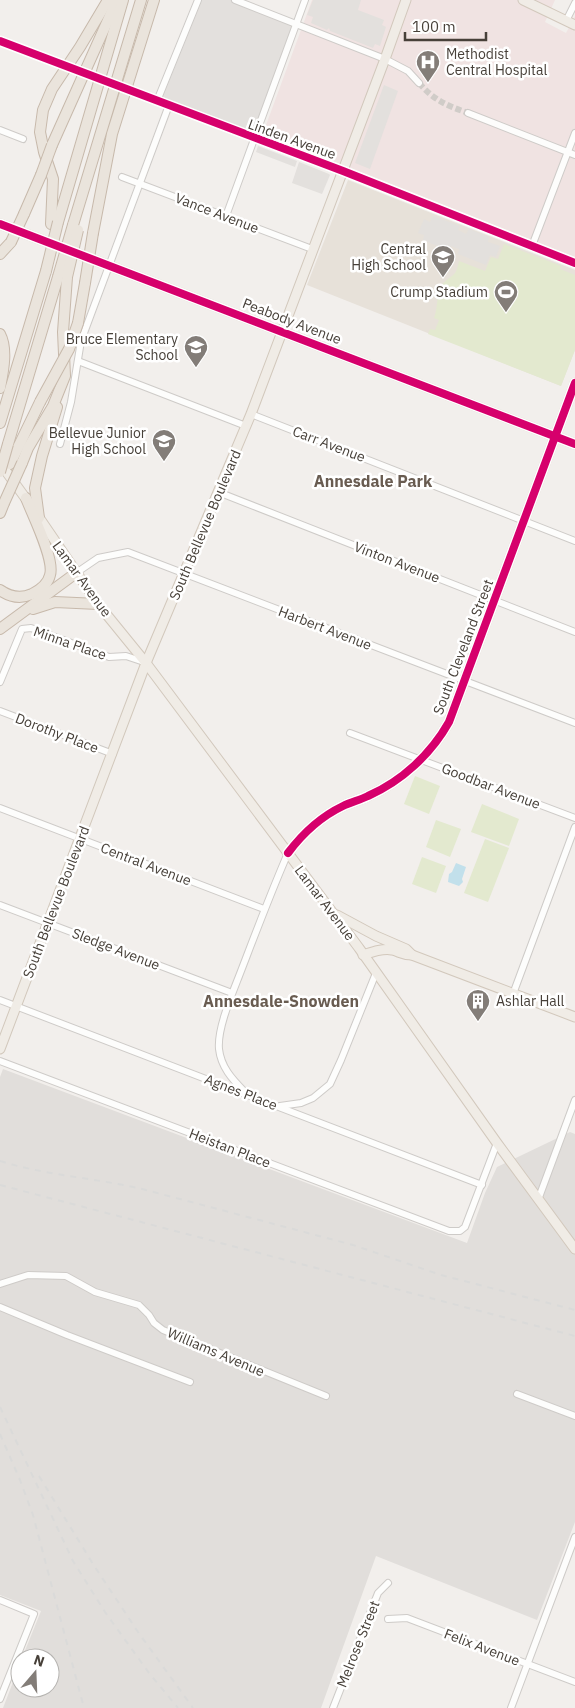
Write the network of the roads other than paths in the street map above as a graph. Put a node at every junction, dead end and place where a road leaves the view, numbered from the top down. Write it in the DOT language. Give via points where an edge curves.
graph roads {
  1 [pos="108,0"];
  2 [pos="118,0"];
  3 [pos="124,0"];
  4 [pos="141,0"];
  5 [pos="154,0"];
  6 [pos="160,0"];
  7 [pos="198,0"];
  8 [pos="235,0"];
  9 [pos="305,0"];
  10 [pos="406,0"];
  11 [pos="523,0"];
  12 [pos="575,3"];
  13 [pos="566,21"];
  14 [pos="296,24"];
  15 [pos="575,25"];
  16 [pos="0,41"];
  17 [pos="137,55"];
  18 [pos="385,59"];
  19 [pos="419,83"];
  20 [pos="157,101"];
  21 [pos="169,106"];
  22 [pos="468,113"];
  23 [pos="0,130"];
  24 [pos="575,133"];
  25 [pos="254,138"];
  26 [pos="23,139"];
  27 [pos="568,152"];
  28 [pos="575,155"];
  29 [pos="343,171"];
  30 [pos="122,177"];
  31 [pos="139,183"];
  32 [pos="226,216"];
  33 [pos="54,223"];
  34 [pos="0,224"];
  35 [pos="532,246"];
  36 [pos="312,249"];
  37 [pos="0,254"];
  38 [pos="575,263"];
  39 [pos="110,265"];
  40 [pos="62,277"];
  41 [pos="282,331"];
  42 [pos="0,334"];
  43 [pos="78,361"];
  44 [pos="65,376"];
  45 [pos="575,383"];
  46 [pos="0,388"];
  47 [pos="251,414"];
  48 [pos="0,423"];
  49 [pos="246,426"];
  50 [pos="555,436"];
  51 [pos="60,444"];
  52 [pos="575,444"];
  53 [pos="0,463"];
  54 [pos="0,474"];
  55 [pos="218,492"];
  56 [pos="26,498"];
  57 [pos="0,513"];
  58 [pos="39,518"];
  59 [pos="524,521"];
  60 [pos="575,541"];
  61 [pos="76,573"];
  62 [pos="184,574"];
  63 [pos="0,590"];
  64 [pos="494,600"];
  65 [pos="98,604"];
  66 [pos="25,612"];
  67 [pos="0,630"];
  68 [pos="575,632"];
  69 [pos="146,663"];
  70 [pos="464,681"];
  71 [pos="0,682"];
  72 [pos="0,711"];
  73 [pos="575,723"];
  74 [pos="350,733"];
  75 [pos="113,754"];
  76 [pos="422,760"];
  77 [pos="0,808"];
  78 [pos="575,818"];
  79 [pos="575,827"];
  80 [pos="81,839"];
  81 [pos="288,853"];
  82 [pos="0,905"];
  83 [pos="264,909"];
  84 [pos="333,912"];
  85 [pos="48,923"];
  86 [pos="363,955"];
  87 [pos="412,955"];
  88 [pos="376,973"];
  89 [pos="232,993"];
  90 [pos="513,994"];
  91 [pos="0,1000"];
  92 [pos="16,1006"];
  93 [pos="575,1017"];
  94 [pos="0,1049"];
  95 [pos="0,1061"];
  96 [pos="246,1094"];
  97 [pos="575,1100"];
  98 [pos="279,1106"];
  99 [pos="497,1143"];
  100 [pos="482,1185"];
  101 [pos="538,1200"];
  102 [pos="575,1249"];
  103 [pos="0,1284"];
  104 [pos="0,1307"];
  105 [pos="190,1382"];
  106 [pos="517,1394"];
  107 [pos="326,1396"];
  108 [pos="575,1416"];
  109 [pos="575,1537"];
  110 [pos="388,1583"];
  111 [pos="0,1600"];
  112 [pos="388,1619"];
  113 [pos="528,1664"];
  114 [pos="575,1682"];
  115 [pos="0,1699"];
  116 [pos="333,1708"];
  117 [pos="511,1708"];
  1 -- 33 [label="highway" via="52,89 43,110 40,132 53,179"];
  2 -- 37 [label="highway, bridge" via="11,242"];
  3 -- 33 [label="highway"];
  4 -- 40 [label="highway, bridge" via="90,168"];
  5 -- 17 [label="highway"];
  6 -- 17 [label="highway"];
  7 -- 20 [label="street"];
  8 -- 14 [label="street"];
  9 -- 14 [label="street"];
  10 -- 18 [label="main road, South Bellevue Boulevard"];
  11 -- 13 [label="main road"];
  12 -- 13 [label="street"];
  13 -- 15 [label="main road"];
  14 -- 18 [label="street"];
  14 -- 25 [label="street"];
  16 -- 20 [label="street, Linden Avenue, bridge"];
  17 -- 54 [label="highway, bridge" via="112,134 78,323 69,348 10,464"];
  18 -- 19 [label="street" via="408,71"];
  18 -- 29 [label="main road, South Bellevue Boulevard"];
  20 -- 21 [label="street, Linden Avenue"];
  21 -- 25 [label="street, Linden Avenue"];
  21 -- 31 [label="street"];
  22 -- 27 [label="street"];
  23 -- 26 [label="street"];
  24 -- 27 [label="street"];
  25 -- 29 [label="street, Linden Avenue"];
  25 -- 32 [label="street"];
  27 -- 28 [label="street"];
  27 -- 35 [label="street"];
  29 -- 35 [label="street, Linden Avenue"];
  29 -- 36 [label="main road, South Bellevue Boulevard"];
  30 -- 31 [label="street, Vance Avenue"];
  31 -- 32 [label="street, Vance Avenue"];
  31 -- 39 [label="street"];
  32 -- 36 [label="street, Vance Avenue"];
  33 -- 48 [label="highway, bridge" via="30,323"];
  34 -- 39 [label="main road, Peabody Avenue"];
  35 -- 38 [label="street, Linden Avenue"];
  36 -- 41 [label="main road, South Bellevue Boulevard"];
  39 -- 41 [label="main road, Peabody Avenue"];
  39 -- 43 [label="street" via="81,341"];
  40 -- 44 [label="highway"];
  40 -- 54 [label="highway, bridge"];
  41 -- 47 [label="main road, South Bellevue Boulevard"];
  41 -- 50 [label="main road, Peabody Avenue"];
  42 -- 46 [label="highway" via="4,366"];
  43 -- 49 [label="street"];
  43 -- 51 [label="street"];
  44 -- 57 [label="highway, bridge" via="53,406 28,448"];
  44 -- 58 [label="highway" via="35,488"];
  45 -- 50 [label="main road, South Cleveland Street"];
  47 -- 49 [label="main road, South Bellevue Boulevard"];
  47 -- 59 [label="street, Carr Avenue"];
  49 -- 55 [label="main road, South Bellevue Boulevard"];
  50 -- 52 [label="main road, Peabody Avenue"];
  50 -- 59 [label="main road, South Cleveland Street"];
  53 -- 56 [label="main road, Lamar Avenue"];
  55 -- 62 [label="main road, South Bellevue Boulevard"];
  55 -- 64 [label="street, Vinton Avenue"];
  56 -- 58 [label="main road, Lamar Avenue"];
  56 -- 63 [label="highway" via="50,558 50,574 41,589 25,597 12,596"];
  58 -- 61 [label="main road, Lamar Avenue"];
  59 -- 60 [label="street, Carr Avenue"];
  59 -- 64 [label="main road, South Cleveland Street"];
  61 -- 62 [label="street, Harbert Avenue" via="98,558 128,552"];
  61 -- 65 [label="main road, Lamar Avenue"];
  61 -- 66 [label="highway"];
  62 -- 69 [label="main road, South Bellevue Boulevard"];
  62 -- 70 [label="street, Harbert Avenue"];
  64 -- 68 [label="street, Vinton Avenue"];
  64 -- 70 [label="main road, South Cleveland Street"];
  65 -- 66 [label="highway" via="55,602"];
  65 -- 69 [label="main road, Lamar Avenue"];
  66 -- 67 [label="highway"];
  69 -- 71 [label="street, Minna Place" via="126,656 109,657 31,628 22,629"];
  69 -- 75 [label="main road, South Bellevue Boulevard"];
  69 -- 81 [label="main road, Lamar Avenue"];
  70 -- 73 [label="street, Harbert Avenue"];
  70 -- 76 [label="main road, South Cleveland Street" via="449,722"];
  72 -- 75 [label="street, Dorothy Place"];
  74 -- 76 [label="street, Goodbar Avenue"];
  75 -- 80 [label="main road, South Bellevue Boulevard"];
  76 -- 78 [label="street, Goodbar Avenue"];
  76 -- 81 [label="main road, South Cleveland Street" via="396,780 321,819 300,837"];
  77 -- 80 [label="street, Central Avenue"];
  79 -- 90 [label="street"];
  80 -- 83 [label="street, Central Avenue"];
  80 -- 85 [label="main road, South Bellevue Boulevard"];
  81 -- 83 [label="street"];
  81 -- 84 [label="main road, Lamar Avenue"];
  82 -- 85 [label="street, Sledge Avenue"];
  83 -- 89 [label="street"];
  84 -- 86 [label="main road, Lamar Avenue"];
  84 -- 87 [label="main road"];
  85 -- 89 [label="street, Sledge Avenue"];
  85 -- 92 [label="main road, South Bellevue Boulevard"];
  86 -- 87 [label="main road" via="379,950"];
  86 -- 88 [label="main road, Lamar Avenue"];
  87 -- 90 [label="main road"];
  88 -- 98 [label="street" via="330,1084 313,1098"];
  88 -- 99 [label="main road, Lamar Avenue"];
  89 -- 96 [label="street" via="220,1030 219,1049 227,1073"];
  90 -- 93 [label="main road"];
  91 -- 92 [label="street, Agnes Place"];
  92 -- 94 [label="main road, South Bellevue Boulevard"];
  92 -- 96 [label="street, Agnes Place"];
  95 -- 100 [label="street, Heistan Place" via="450,1231 460,1232 465,1227"];
  96 -- 98 [label="street, Agnes Place"];
  97 -- 101 [label="street"];
  98 -- 100 [label="street, Agnes Place"];
  99 -- 100 [label="street"];
  99 -- 101 [label="main road, Lamar Avenue"];
  101 -- 102 [label="main road, Lamar Avenue"];
  103 -- 107 [label="street, Williams Avenue" via="28,1275 66,1276 95,1292 139,1305 163,1330"];
  104 -- 105 [label="street"];
  106 -- 108 [label="street"];
  109 -- 113 [label="street"];
  110 -- 116 [label="street, Melrose Street" via="378,1593"];
  111 -- 115 [label="street" via="34,1614"];
  112 -- 113 [label="street, Felix Avenue" via="407,1618"];
  113 -- 114 [label="street, Felix Avenue"];
  113 -- 117 [label="street"];
}
